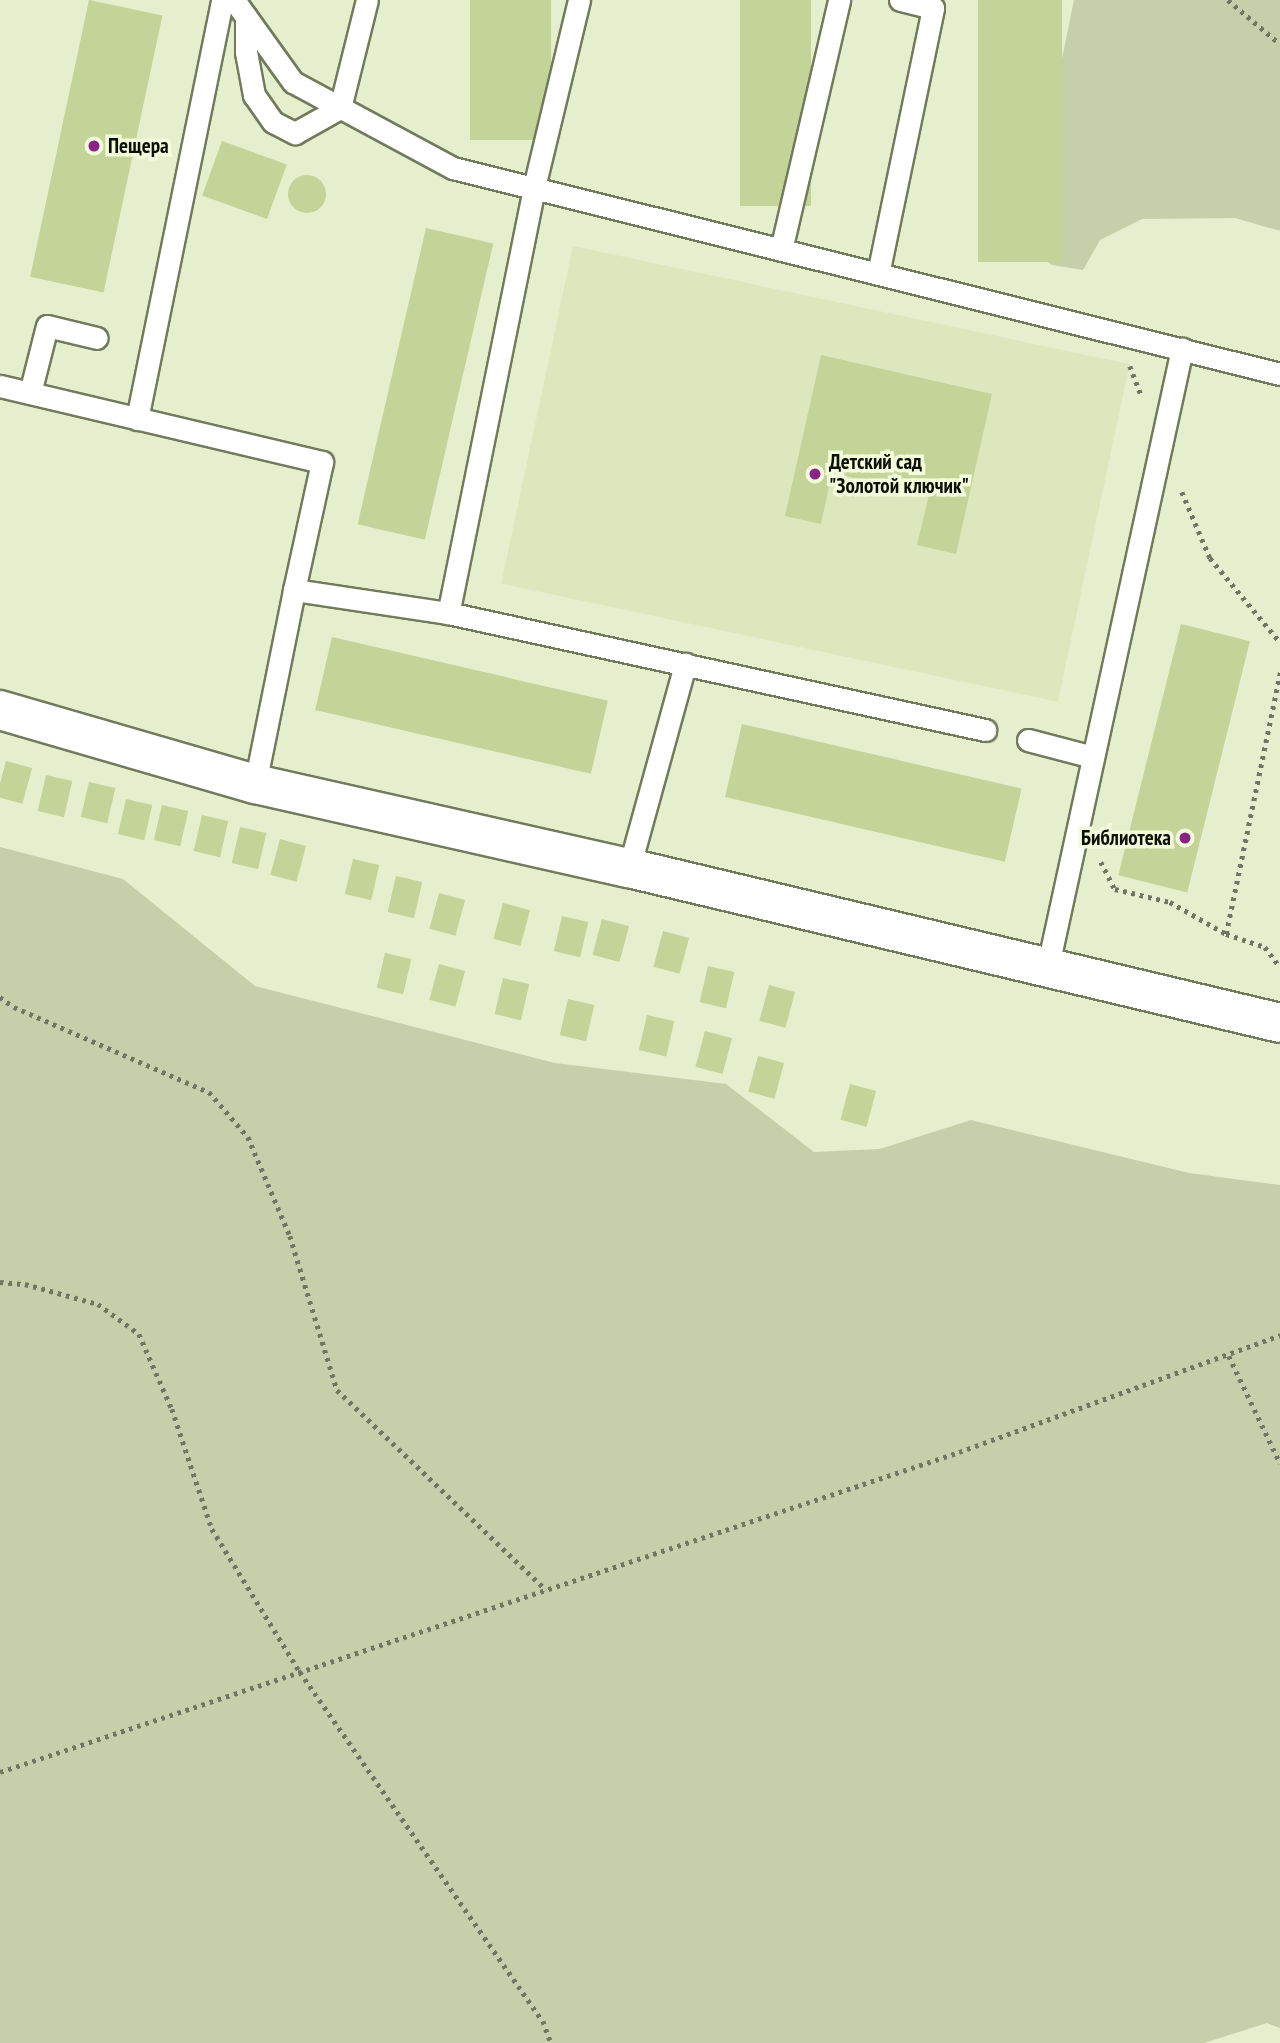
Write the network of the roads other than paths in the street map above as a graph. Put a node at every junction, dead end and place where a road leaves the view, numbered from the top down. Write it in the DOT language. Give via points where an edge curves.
graph roads {
  1 [pos="222,0"];
  2 [pos="367,0"];
  3 [pos="579,0"];
  4 [pos="839,0"];
  5 [pos="900,0"];
  6 [pos="240,9"];
  7 [pos="340,107"];
  8 [pos="534,188"];
  9 [pos="781,250"];
  10 [pos="878,274"];
  11 [pos="97,338"];
  12 [pos="1182,349"];
  13 [pos="1280,374"];
  14 [pos="0,386"];
  15 [pos="30,393"];
  16 [pos="137,419"];
  17 [pos="294,590"];
  18 [pos="448,613"];
  19 [pos="685,664"];
  20 [pos="0,710"];
  21 [pos="985,730"];
  22 [pos="1028,740"];
  23 [pos="1093,757"];
  24 [pos="255,783"];
  25 [pos="629,869"];
  26 [pos="1047,970"];
  27 [pos="1280,1023"];
  1 -- 16 [label="lane"];
  2 -- 7 [label="lane"];
  3 -- 8 [label="lane"];
  4 -- 9 [label="lane"];
  5 -- 10 [label="lane" via="933,8"];
  6 -- 7 [label="lane" via="293,82"];
  6 -- 7 [label="lane" via="254,95 273,122 295,133"];
  7 -- 8 [label="lane" via="453,168"];
  8 -- 9 [label="lane"];
  8 -- 18 [label="lane"];
  9 -- 10 [label="lane"];
  10 -- 12 [label="lane"];
  11 -- 15 [label="lane" via="47,326"];
  12 -- 13 [label="lane"];
  12 -- 23 [label="lane"];
  14 -- 15 [label="lane"];
  15 -- 16 [label="lane"];
  16 -- 17 [label="lane" via="321,462"];
  17 -- 18 [label="lane"];
  17 -- 24 [label="lane"];
  18 -- 19 [label="lane"];
  19 -- 21 [label="lane"];
  19 -- 25 [label="lane"];
  20 -- 24 [label="street"];
  22 -- 23 [label="lane"];
  23 -- 26 [label="lane"];
  24 -- 25 [label="street"];
  25 -- 26 [label="street"];
  26 -- 27 [label="street"];
}
